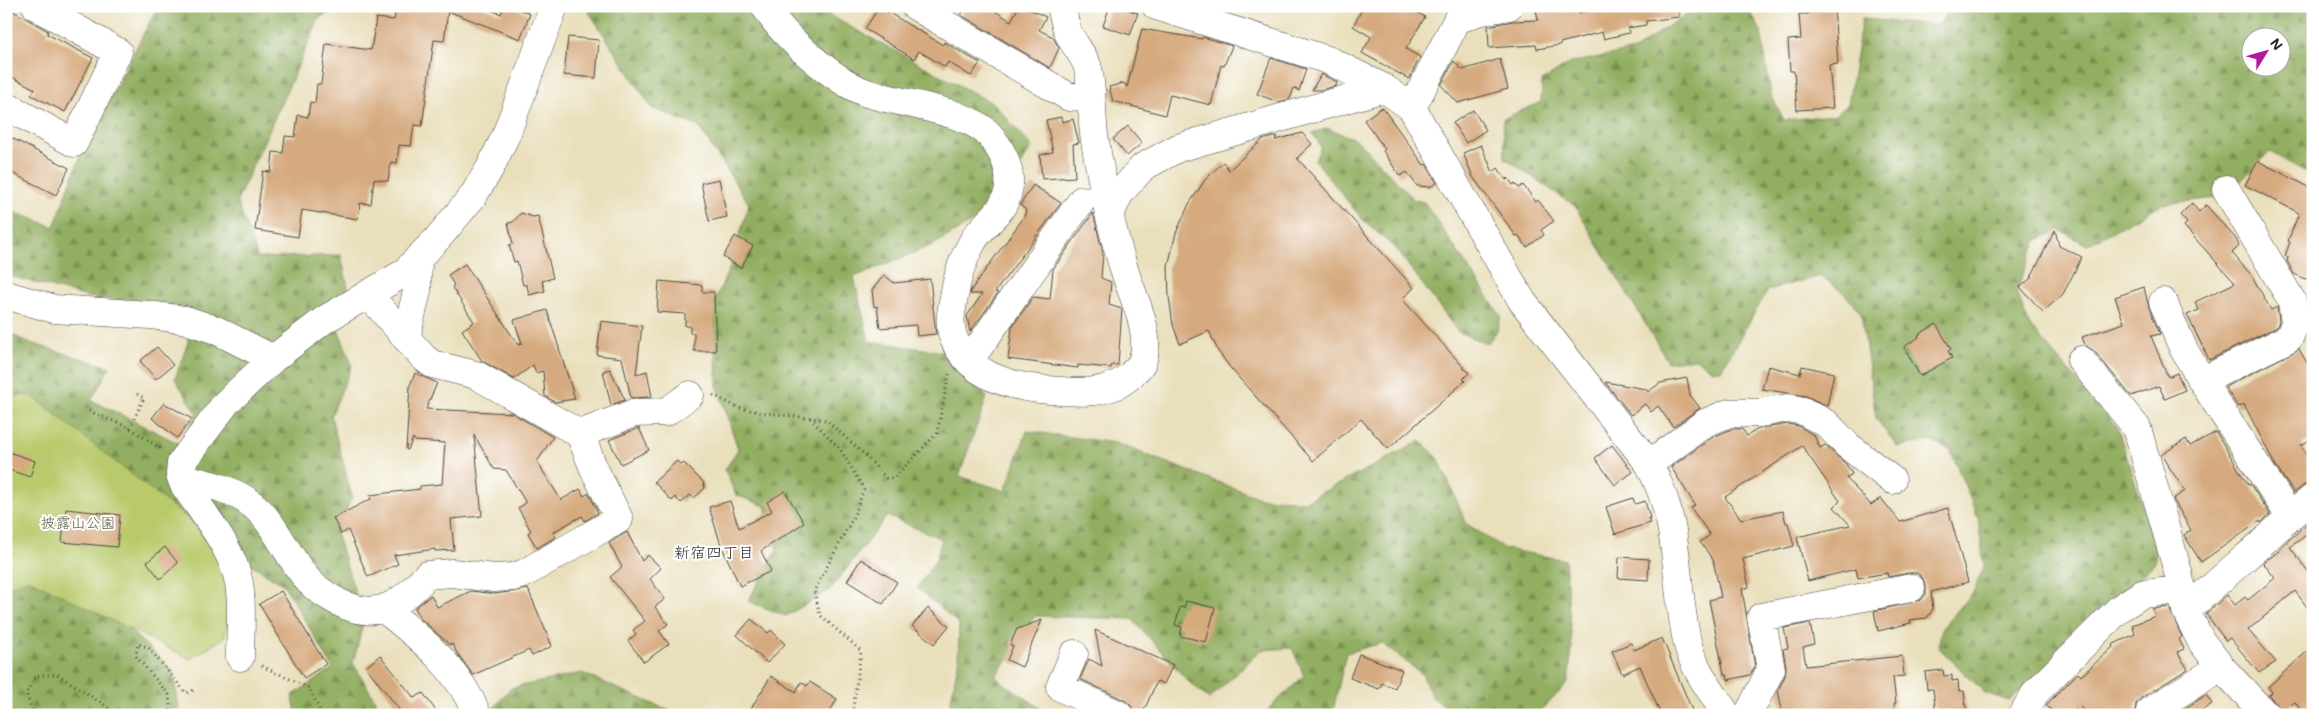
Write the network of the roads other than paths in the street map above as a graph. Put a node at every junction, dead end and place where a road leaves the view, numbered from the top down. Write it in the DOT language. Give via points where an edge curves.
graph roads {
  1 [pos="36,6"];
  2 [pos="554,6"];
  3 [pos="765,6"];
  4 [pos="915,6"];
  5 [pos="1061,6"];
  6 [pos="1156,6"];
  7 [pos="1509,6"];
  8 [pos="1456,13"];
  9 [pos="1384,88"];
  10 [pos="1090,95"];
  11 [pos="6,106"];
  12 [pos="1412,108"];
  13 [pos="2226,189"];
  14 [pos="1082,200"];
  15 [pos="1110,212"];
  16 [pos="418,258"];
  17 [pos="368,294"];
  18 [pos="6,295"];
  19 [pos="2163,302"];
  20 [pos="406,338"];
  21 [pos="965,356"];
  22 [pos="274,359"];
  23 [pos="2081,360"];
  24 [pos="2202,381"];
  25 [pos="690,394"];
  26 [pos="580,434"];
  27 [pos="1649,464"];
  28 [pos="182,471"];
  29 [pos="1892,480"];
  30 [pos="2313,498"];
  31 [pos="2289,515"];
  32 [pos="1910,588"];
  33 [pos="2184,601"];
  34 [pos="384,609"];
  35 [pos="1074,654"];
  36 [pos="240,657"];
  37 [pos="2221,666"];
  38 [pos="2150,711"];
  39 [pos="477,715"];
  40 [pos="1120,715"];
  41 [pos="1727,715"];
  42 [pos="1748,715"];
  43 [pos="2022,715"];
  44 [pos="2266,715"];
  1 -- 11 [label="street" via="118,52 74,143"];
  2 -- 16 [label="street" via="506,135 490,168 473,196"];
  3 -- 21 [label="street" via="775,23 793,41 843,81 865,92 946,112 973,123 990,135 1003,154 1009,170 1008,195 974,239 956,283 950,327"];
  4 -- 10 [label="street" via="1069,97"];
  5 -- 10 [label="street" via="1068,33 1087,66"];
  6 -- 9 [label="street" via="1328,60"];
  7 -- 8 [label="street"];
  8 -- 12 [label="street"];
  9 -- 12 [label="street"];
  9 -- 15 [label="street" via="1178,148 1143,167 1120,193"];
  10 -- 15 [label="street" via="1094,140"];
  12 -- 27 [label="street" via="1522,301"];
  13 -- 24 [label="street" via="2292,301 2295,323 2289,338"];
  14 -- 21 [label="street"];
  15 -- 21 [label="street" via="1118,252 1142,321 1146,345 1141,364 1127,379 1097,391 1011,385 993,379"];
  16 -- 17 [label="street" via="395,279"];
  16 -- 20 [label="street" via="417,291"];
  17 -- 20 [label="street"];
  17 -- 22 [label="street" via="306,331"];
  18 -- 22 [label="street" via="54,309 186,320 216,330"];
  19 -- 24 [label="street"];
  20 -- 26 [label="street" via="432,364 476,375"];
  22 -- 28 [label="street" via="226,403"];
  23 -- 33 [label="street" via="2137,428"];
  24 -- 31 [label="street"];
  25 -- 26 [label="street" via="666,412 634,413"];
  26 -- 34 [label="street" via="619,520 523,574 494,578 452,573 427,575"];
  27 -- 29 [label="street" via="1705,423 1729,413 1760,413 1788,408 1803,411 1827,424 1847,445"];
  27 -- 41 [label="street" via="1669,512 1688,643 1698,671"];
  28 -- 34 [label="street" via="253,506 264,516 308,581 324,593 363,611"];
  28 -- 36 [label="street" via="234,566 239,583"];
  30 -- 31 [label="street"];
  31 -- 33 [label="street" via="2217,581"];
  32 -- 42 [label="street" via="1761,617 1771,669"];
  33 -- 37 [label="street" via="2201,641"];
  33 -- 43 [label="street" via="2142,594 2120,608 2036,692"];
  34 -- 39 [label="street" via="420,636 471,698"];
  35 -- 40 [label="street" via="1060,686"];
  37 -- 38 [label="street"];
  37 -- 44 [label="street"];
}
